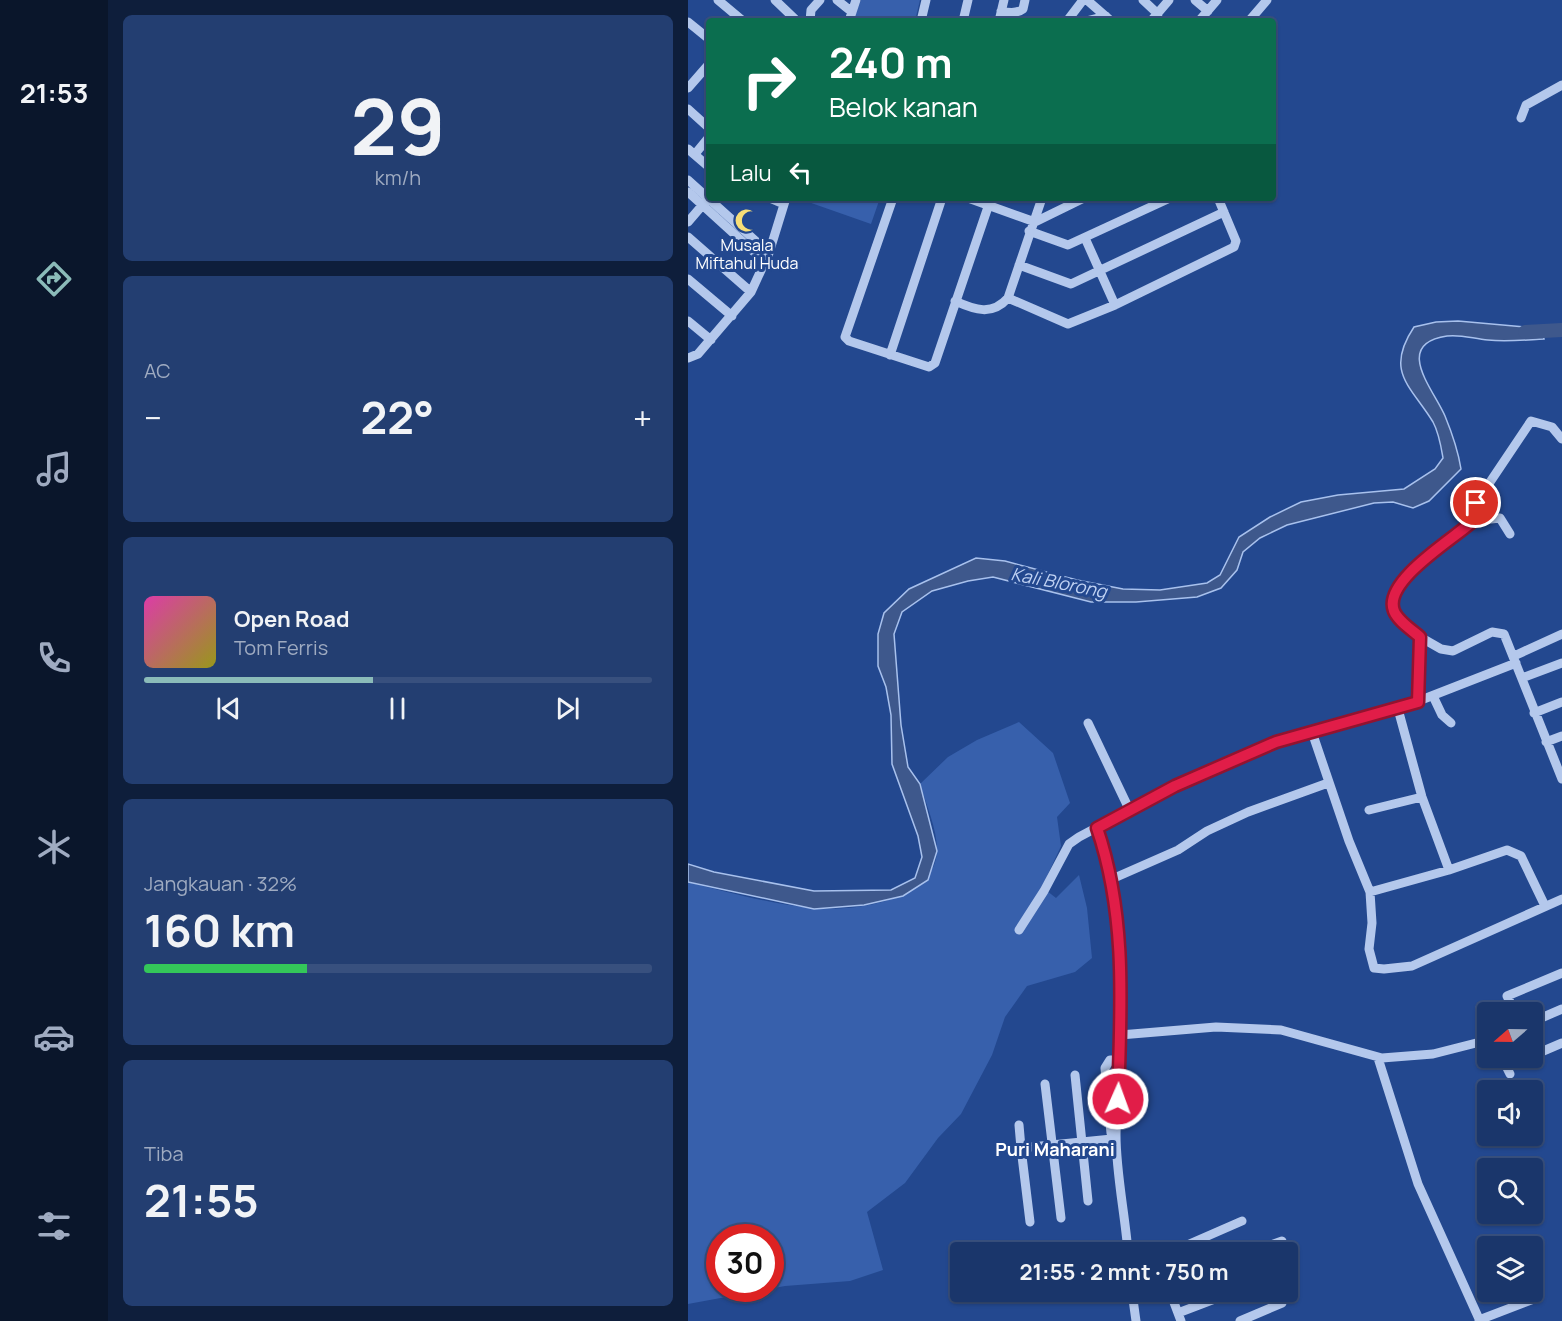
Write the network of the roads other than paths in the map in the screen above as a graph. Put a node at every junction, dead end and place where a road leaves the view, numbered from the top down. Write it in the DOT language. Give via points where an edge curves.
graph roads {
  1 [pos="718,0"];
  2 [pos="775,0"];
  3 [pos="820,0"];
  4 [pos="837,0"];
  5 [pos="856,0"];
  6 [pos="926,0"];
  7 [pos="968,0"];
  8 [pos="1004,0"];
  9 [pos="1024,0"];
  10 [pos="1085,0"];
  11 [pos="1142,0"];
  12 [pos="1169,0"];
  13 [pos="1195,0"];
  14 [pos="1217,0"];
  15 [pos="1267,0"];
  16 [pos="811,10"];
  17 [pos="1208,11"];
  18 [pos="1000,16"];
  19 [pos="851,17"];
  20 [pos="1154,17"];
  21 [pos="739,18"];
  22 [pos="794,18"];
  23 [pos="806,18"];
  24 [pos="810,18"];
  25 [pos="922,18"];
  26 [pos="964,18"];
  27 [pos="1071,18"];
  28 [pos="1109,18"];
  29 [pos="1202,18"];
  30 [pos="1252,18"];
  31 [pos="690,28"];
  32 [pos="706,37"];
  33 [pos="706,67"];
  34 [pos="1561,85"];
  35 [pos="688,88"];
  36 [pos="688,109"];
  37 [pos="706,115"];
  38 [pos="1521,118"];
  39 [pos="701,120"];
  40 [pos="706,125"];
  41 [pos="706,140"];
  42 [pos="691,152"];
  43 [pos="706,164"];
  44 [pos="688,180"];
  45 [pos="688,192"];
  46 [pos="785,201"];
  47 [pos="892,201"];
  48 [pos="941,201"];
  49 [pos="978,201"];
  50 [pos="1041,201"];
  51 [pos="1079,201"];
  52 [pos="1164,201"];
  53 [pos="1219,201"];
  54 [pos="706,202"];
  55 [pos="989,204"];
  56 [pos="1224,212"];
  57 [pos="688,222"];
  58 [pos="1032,227"];
  59 [pos="688,237"];
  60 [pos="1085,238"];
  61 [pos="767,257"];
  62 [pos="1019,265"];
  63 [pos="1099,271"];
  64 [pos="688,279"];
  65 [pos="751,292"];
  66 [pos="1008,298"];
  67 [pos="955,301"];
  68 [pos="1115,306"];
  69 [pos="732,316"];
  70 [pos="688,321"];
  71 [pos="711,340"];
  72 [pos="890,355"];
  73 [pos="688,358"];
  74 [pos="1560,435"];
  75 [pos="1473,521"];
  76 [pos="1510,534"];
  77 [pos="1561,634"];
  78 [pos="1420,637"];
  79 [pos="1515,659"];
  80 [pos="1561,663"];
  81 [pos="1522,678"];
  82 [pos="1433,696"];
  83 [pos="1418,702"];
  84 [pos="1561,702"];
  85 [pos="1398,709"];
  86 [pos="1534,713"];
  87 [pos="1088,723"];
  88 [pos="1451,723"];
  89 [pos="1312,732"];
  90 [pos="1561,736"];
  91 [pos="1546,742"];
  92 [pos="1561,779"];
  93 [pos="1328,783"];
  94 [pos="1423,797"];
  95 [pos="1369,810"];
  96 [pos="1130,811"];
  97 [pos="1097,828"];
  98 [pos="1449,870"];
  99 [pos="1112,879"];
  100 [pos="1370,892"];
  101 [pos="1561,899"];
  102 [pos="1545,906"];
  103 [pos="1019,930"];
  104 [pos="1561,973"];
  105 [pos="1510,1002"];
  106 [pos="1561,1007"];
  107 [pos="1543,1015"];
  108 [pos="1120,1035"];
  109 [pos="1561,1042"];
  110 [pos="1477,1043"];
  111 [pos="1543,1049"];
  112 [pos="1378,1058"];
  113 [pos="1119,1059"];
  114 [pos="1507,1068"];
  115 [pos="1510,1074"];
  116 [pos="1075,1075"];
  117 [pos="1045,1084"];
  118 [pos="1019,1125"];
  119 [pos="1112,1139"];
  120 [pos="1082,1142"];
  121 [pos="1052,1146"];
  122 [pos="1021,1149"];
  123 [pos="1115,1184"];
  124 [pos="1088,1201"];
  125 [pos="1061,1218"];
  126 [pos="1242,1221"];
  127 [pos="1030,1222"];
  128 [pos="1127,1242"];
  129 [pos="1194,1242"];
  130 [pos="1133,1302"];
  131 [pos="1174,1302"];
  132 [pos="1212,1302"];
  133 [pos="1526,1302"];
  134 [pos="1282,1303"];
  135 [pos="1180,1317"];
  136 [pos="1479,1320"];
  137 [pos="1136,1321"];
  138 [pos="1240,1321"];
  1 -- 21 [label="street"];
  2 -- 22 [label="street"];
  3 -- 16 [label="street"];
  4 -- 19 [label="street"];
  5 -- 19 [label="street"];
  6 -- 25 [label="street"];
  7 -- 26 [label="street"];
  8 -- 18 [label="street"];
  9 -- 18 [label="street" via="1020,12"];
  10 -- 27 [label="street"];
  10 -- 28 [label="street"];
  11 -- 20 [label="street"];
  12 -- 20 [label="street"];
  13 -- 17 [label="street"];
  14 -- 17 [label="street"];
  15 -- 30 [label="street"];
  16 -- 23 [label="street"];
  16 -- 24 [label="street"];
  17 -- 29 [label="street"];
  31 -- 32 [label="street"];
  33 -- 35 [label="street"];
  34 -- 38 [label="street" via="1526,105"];
  36 -- 39 [label="street"];
  37 -- 39 [label="street"];
  39 -- 40 [label="street"];
  41 -- 42 [label="street"];
  42 -- 43 [label="street"];
  44 -- 54 [label="street"];
  45 -- 54 [label="street"];
  46 -- 61 [label="street"];
  47 -- 72 [label="street" via="845,335 849,341"];
  48 -- 72 [label="street"];
  49 -- 55 [label="street"];
  50 -- 58 [label="street"];
  51 -- 58 [label="street"];
  52 -- 60 [label="street"];
  53 -- 56 [label="street"];
  54 -- 57 [label="street"];
  54 -- 61 [label="street"];
  55 -- 58 [label="street"];
  55 -- 67 [label="street"];
  56 -- 63 [label="street"];
  56 -- 68 [label="street" via="1236,241 1234,247"];
  58 -- 60 [label="street" via="1065,245"];
  58 -- 62 [label="street"];
  59 -- 65 [label="street"];
  60 -- 63 [label="street"];
  61 -- 65 [label="street"];
  62 -- 63 [label="street" via="1071,284"];
  62 -- 66 [label="street"];
  63 -- 68 [label="street"];
  64 -- 69 [label="street"];
  65 -- 69 [label="street"];
  66 -- 67 [label="street" via="997,308 984,311"];
  66 -- 68 [label="street" via="1068,324"];
  67 -- 72 [label="street" via="933,366"];
  69 -- 71 [label="street"];
  70 -- 71 [label="street"];
  71 -- 73 [label="street" via="698,354"];
  74 -- 75 [label="street" via="1552,427 1531,421 1478,500"];
  75 -- 76 [label="street" via="1500,518"];
  75 -- 78 [label="street" via="1395,590 1392,599 1396,615"];
  77 -- 79 [label="street"];
  78 -- 79 [label="street" via="1441,650 1453,651 1492,632 1501,632"];
  78 -- 83 [label="street"];
  79 -- 81 [label="street"];
  79 -- 82 [label="street"];
  80 -- 81 [label="street"];
  81 -- 86 [label="street"];
  82 -- 83 [label="street"];
  82 -- 88 [label="street" via="1442,715"];
  83 -- 85 [label="street"];
  84 -- 86 [label="street"];
  85 -- 89 [label="street"];
  85 -- 94 [label="street"];
  86 -- 91 [label="street"];
  87 -- 96 [label="street"];
  89 -- 93 [label="street"];
  89 -- 96 [label="street" via="1276,742 1193,778"];
  90 -- 91 [label="street"];
  91 -- 92 [label="street"];
  93 -- 99 [label="street" via="1248,812 1178,850"];
  93 -- 100 [label="street"];
  94 -- 95 [label="street"];
  94 -- 98 [label="street"];
  96 -- 97 [label="street"];
  97 -- 99 [label="street"];
  97 -- 103 [label="street" via="1069,844"];
  98 -- 100 [label="street"];
  98 -- 102 [label="street" via="1507,850 1514,852 1521,856"];
  99 -- 108 [label="street" via="1119,920"];
  100 -- 102 [label="street" via="1371,964 1384,969 1412,966"];
  101 -- 102 [label="street"];
  104 -- 105 [label="street" via="1507,996"];
  106 -- 107 [label="street"];
  108 -- 112 [label="street" via="1216,1027 1281,1030"];
  108 -- 113 [label="street"];
  109 -- 111 [label="street"];
  110 -- 112 [label="street" via="1433,1054"];
  112 -- 136 [label="street" via="1418,1184"];
  113 -- 119 [label="street" via="1110,1060 1105,1068"];
  113 -- 128 [label="street" via="1116,1138"];
  114 -- 115 [label="street"];
  116 -- 120 [label="street"];
  117 -- 121 [label="street"];
  118 -- 122 [label="street"];
  119 -- 120 [label="street"];
  119 -- 123 [label="street"];
  120 -- 121 [label="street"];
  120 -- 124 [label="street"];
  121 -- 122 [label="street"];
  121 -- 125 [label="street"];
  122 -- 127 [label="street"];
  126 -- 129 [label="street"];
  130 -- 137 [label="street"];
  131 -- 135 [label="street"];
  132 -- 135 [label="street"];
  133 -- 136 [label="street"];
  134 -- 138 [label="street"];
}
